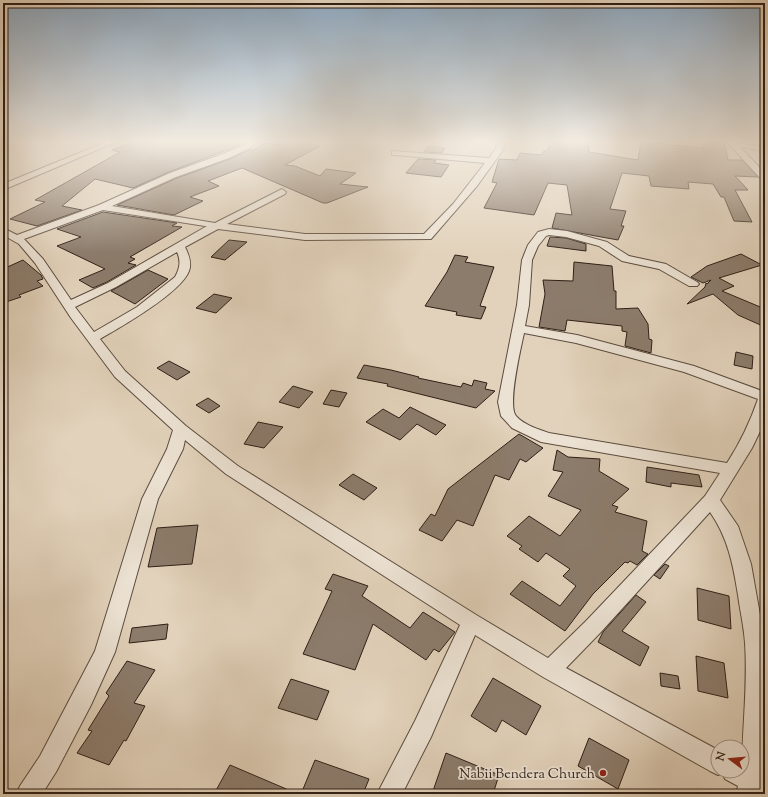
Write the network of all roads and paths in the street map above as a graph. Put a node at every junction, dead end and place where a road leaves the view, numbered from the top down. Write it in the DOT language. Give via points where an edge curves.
graph roads {
  1 [pos="22,179"];
  2 [pos="164,179"];
  3 [pos="477,179"];
  4 [pos="3,187"];
  5 [pos="282,192"];
  6 [pos="102,207"];
  7 [pos="217,226"];
  8 [pos="10,234"];
  9 [pos="180,247"];
  10 [pos="694,284"];
  11 [pos="69,305"];
  12 [pos="518,328"];
  13 [pos="93,338"];
  14 [pos="765,397"];
  15 [pos="764,409"];
  16 [pos="181,429"];
  17 [pos="731,469"];
  18 [pos="711,500"];
  19 [pos="471,622"];
  20 [pos="550,670"];
  21 [pos="710,759"];
  22 [pos="749,783"];
  23 [pos="28,794"];
  24 [pos="389,794"];
  1 -- 4 [label="street"];
  2 -- 6 [label="street"];
  3 -- 7 [label="street" via="427,237 305,237"];
  5 -- 7 [label="street"];
  6 -- 7 [label="street"];
  6 -- 8 [label="street"];
  7 -- 9 [label="street"];
  8 -- 11 [label="street" via="23,242 39,261"];
  9 -- 11 [label="street" via="112,285"];
  9 -- 13 [label="street" via="186,258 186,266 179,279 141,310"];
  10 -- 12 [label="street" via="662,266 626,259 603,244 549,232 542,234 533,245 527,260"];
  11 -- 13 [label="street"];
  12 -- 14 [label="street" via="577,339 689,369"];
  12 -- 17 [label="street" via="505,402 508,416 516,425 546,438"];
  13 -- 16 [label="street" via="120,374"];
  15 -- 17 [label="street"];
  16 -- 19 [label="street" via="232,470"];
  16 -- 23 [label="street" via="175,449 150,499 105,652 48,764"];
  17 -- 18 [label="street"];
  18 -- 20 [label="street"];
  18 -- 22 [label="street" via="729,526 742,564 755,643 755,700"];
  19 -- 20 [label="street"];
  19 -- 24 [label="street" via="423,729"];
  20 -- 21 [label="street"];
}
